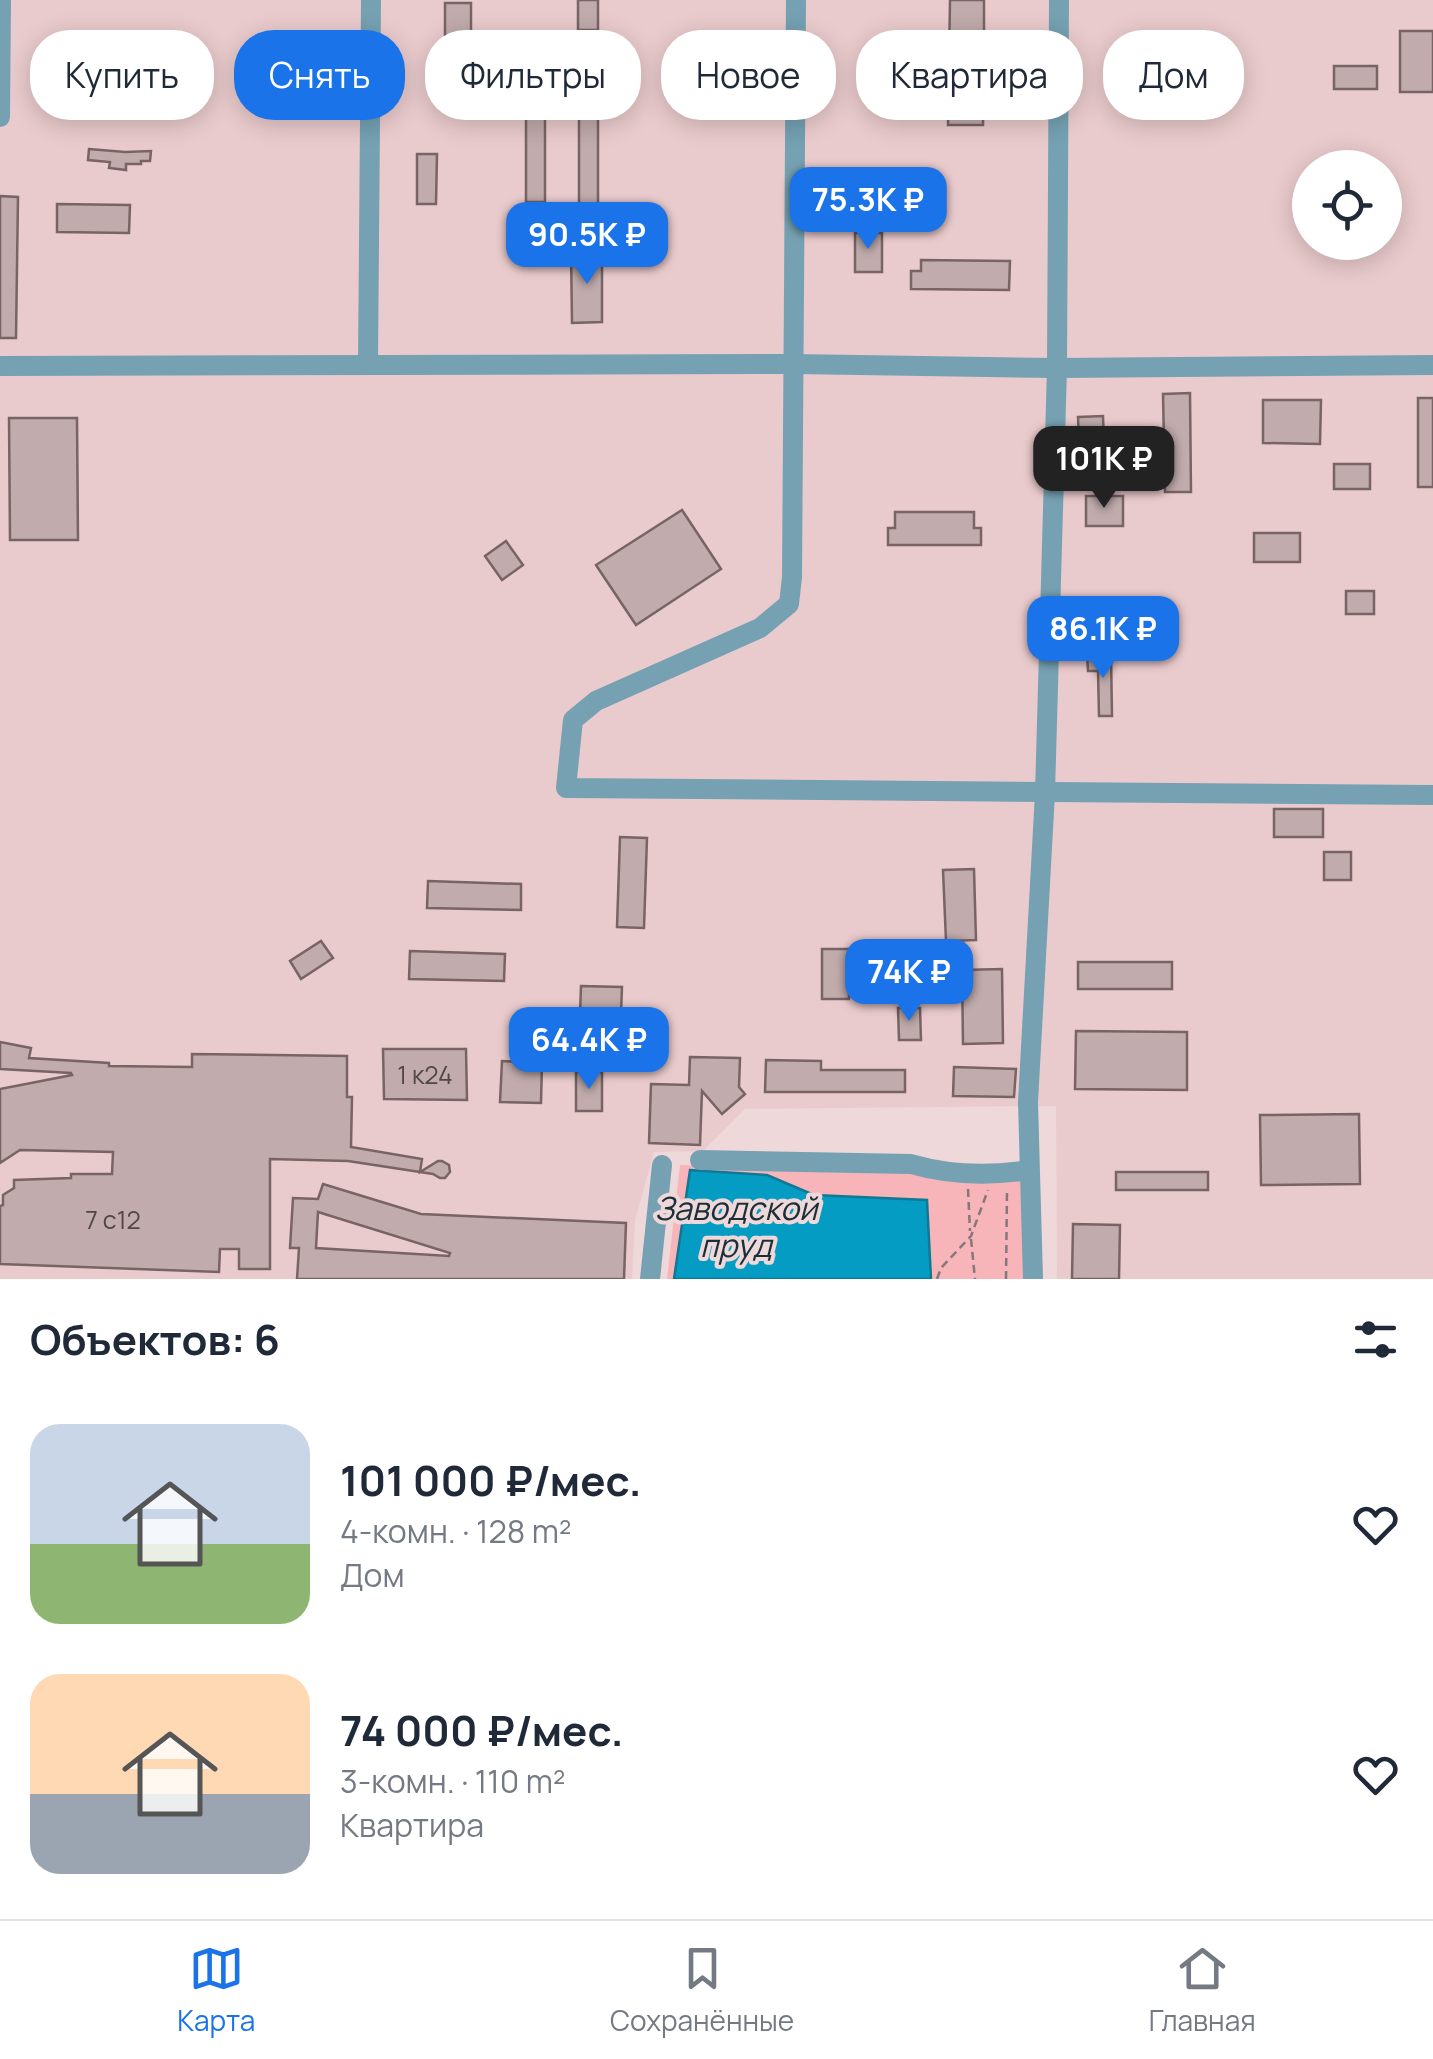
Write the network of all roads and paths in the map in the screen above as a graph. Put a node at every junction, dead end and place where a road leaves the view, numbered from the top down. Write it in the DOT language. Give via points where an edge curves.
graph roads {
  1 [pos="1,0"];
  2 [pos="372,0"];
  3 [pos="796,0"];
  4 [pos="1059,0"];
  5 [pos="0,117"];
  6 [pos="368,364"];
  7 [pos="794,364"];
  8 [pos="1433,365"];
  9 [pos="0,366"];
  10 [pos="1057,368"];
  11 [pos="1045,793"];
  12 [pos="1433,795"];
  13 [pos="700,1160"];
  14 [pos="662,1165"];
  15 [pos="1029,1170"];
  16 [pos="968,1173"];
  17 [pos="1000,1174"];
  18 [pos="970,1236"];
  19 [pos="650,1279"];
  20 [pos="937,1279"];
  21 [pos="975,1279"];
  22 [pos="1006,1279"];
  23 [pos="1033,1279"];
  1 -- 5 [label="lane"];
  2 -- 6 [label="lane"];
  3 -- 7 [label="lane"];
  4 -- 10 [label="lane"];
  6 -- 7 [label="lane"];
  6 -- 9 [label="lane"];
  7 -- 10 [label="lane"];
  7 -- 11 [label="lane" via="789,604 760,628 596,702 572,720 566,788"];
  8 -- 10 [label="lane"];
  10 -- 11 [label="lane"];
  11 -- 12 [label="lane"];
  11 -- 15 [label="lane"];
  13 -- 16 [label="lane" via="911,1164"];
  14 -- 19 [label="lane"];
  15 -- 17 [label="lane"];
  15 -- 23 [label="lane"];
  16 -- 17 [label="lane"];
  16 -- 18 [label="path"];
  17 -- 18 [label="path"];
  17 -- 22 [label="path"];
  18 -- 20 [label="path"];
  18 -- 21 [label="path"];
}
